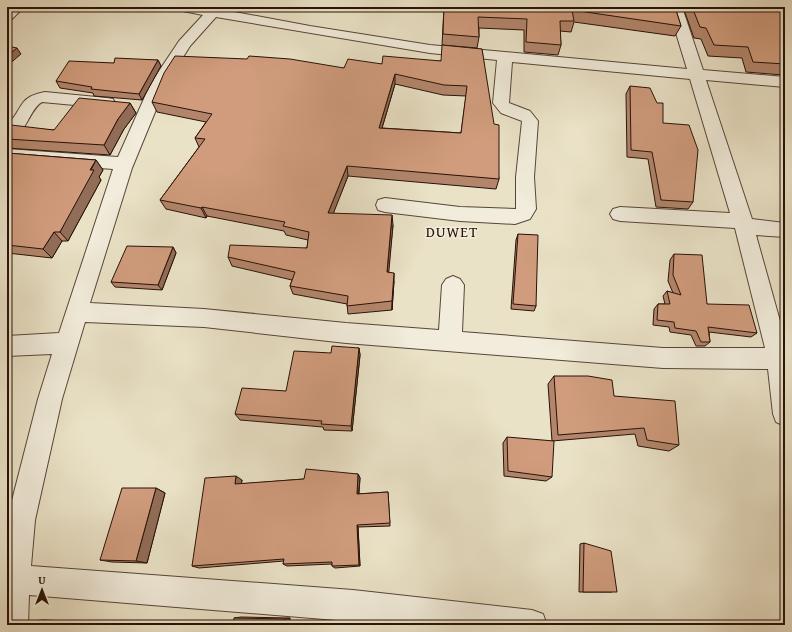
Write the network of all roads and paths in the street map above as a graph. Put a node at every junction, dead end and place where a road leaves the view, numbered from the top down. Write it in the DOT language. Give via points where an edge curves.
graph roads {
  1 [pos="17,7"];
  2 [pos="183,7"];
  3 [pos="675,7"];
  4 [pos="213,12"];
  5 [pos="7,16"];
  6 [pos="505,56"];
  7 [pos="695,74"];
  8 [pos="785,82"];
  9 [pos="135,107"];
  10 [pos="7,135"];
  11 [pos="7,155"];
  12 [pos="124,164"];
  13 [pos="385,205"];
  14 [pos="620,214"];
  15 [pos="743,224"];
  16 [pos="785,230"];
  17 [pos="453,285"];
  18 [pos="77,312"];
  19 [pos="450,341"];
  20 [pos="67,344"];
  21 [pos="7,346"];
  22 [pos="779,359"];
  23 [pos="785,414"];
  24 [pos="15,579"];
  25 [pos="443,620"];
  26 [pos="13,625"];
  27 [pos="532,625"];
  1 -- 5 [label="street"];
  2 -- 4 [label="street"];
  3 -- 7 [label="street"];
  4 -- 6 [label="street" via="430,49"];
  4 -- 9 [label="street" via="184,44 159,84"];
  6 -- 7 [label="street"];
  6 -- 13 [label="street" via="503,107 524,114 530,121 525,177 526,209 523,214 515,218"];
  7 -- 8 [label="street"];
  7 -- 15 [label="street"];
  9 -- 10 [label="street" via="39,98 32,101 20,122"];
  9 -- 12 [label="street"];
  11 -- 12 [label="street"];
  12 -- 18 [label="street"];
  14 -- 15 [label="street"];
  15 -- 16 [label="street"];
  15 -- 22 [label="street"];
  17 -- 19 [label="street"];
  18 -- 19 [label="street" via="204,318"];
  18 -- 20 [label="street"];
  19 -- 22 [label="street" via="664,358"];
  20 -- 21 [label="street"];
  20 -- 24 [label="street" via="50,399 21,520"];
  22 -- 23 [label="street"];
  24 -- 25 [label="street" via="353,605"];
  24 -- 26 [label="street"];
  25 -- 27 [label="street"];
}
